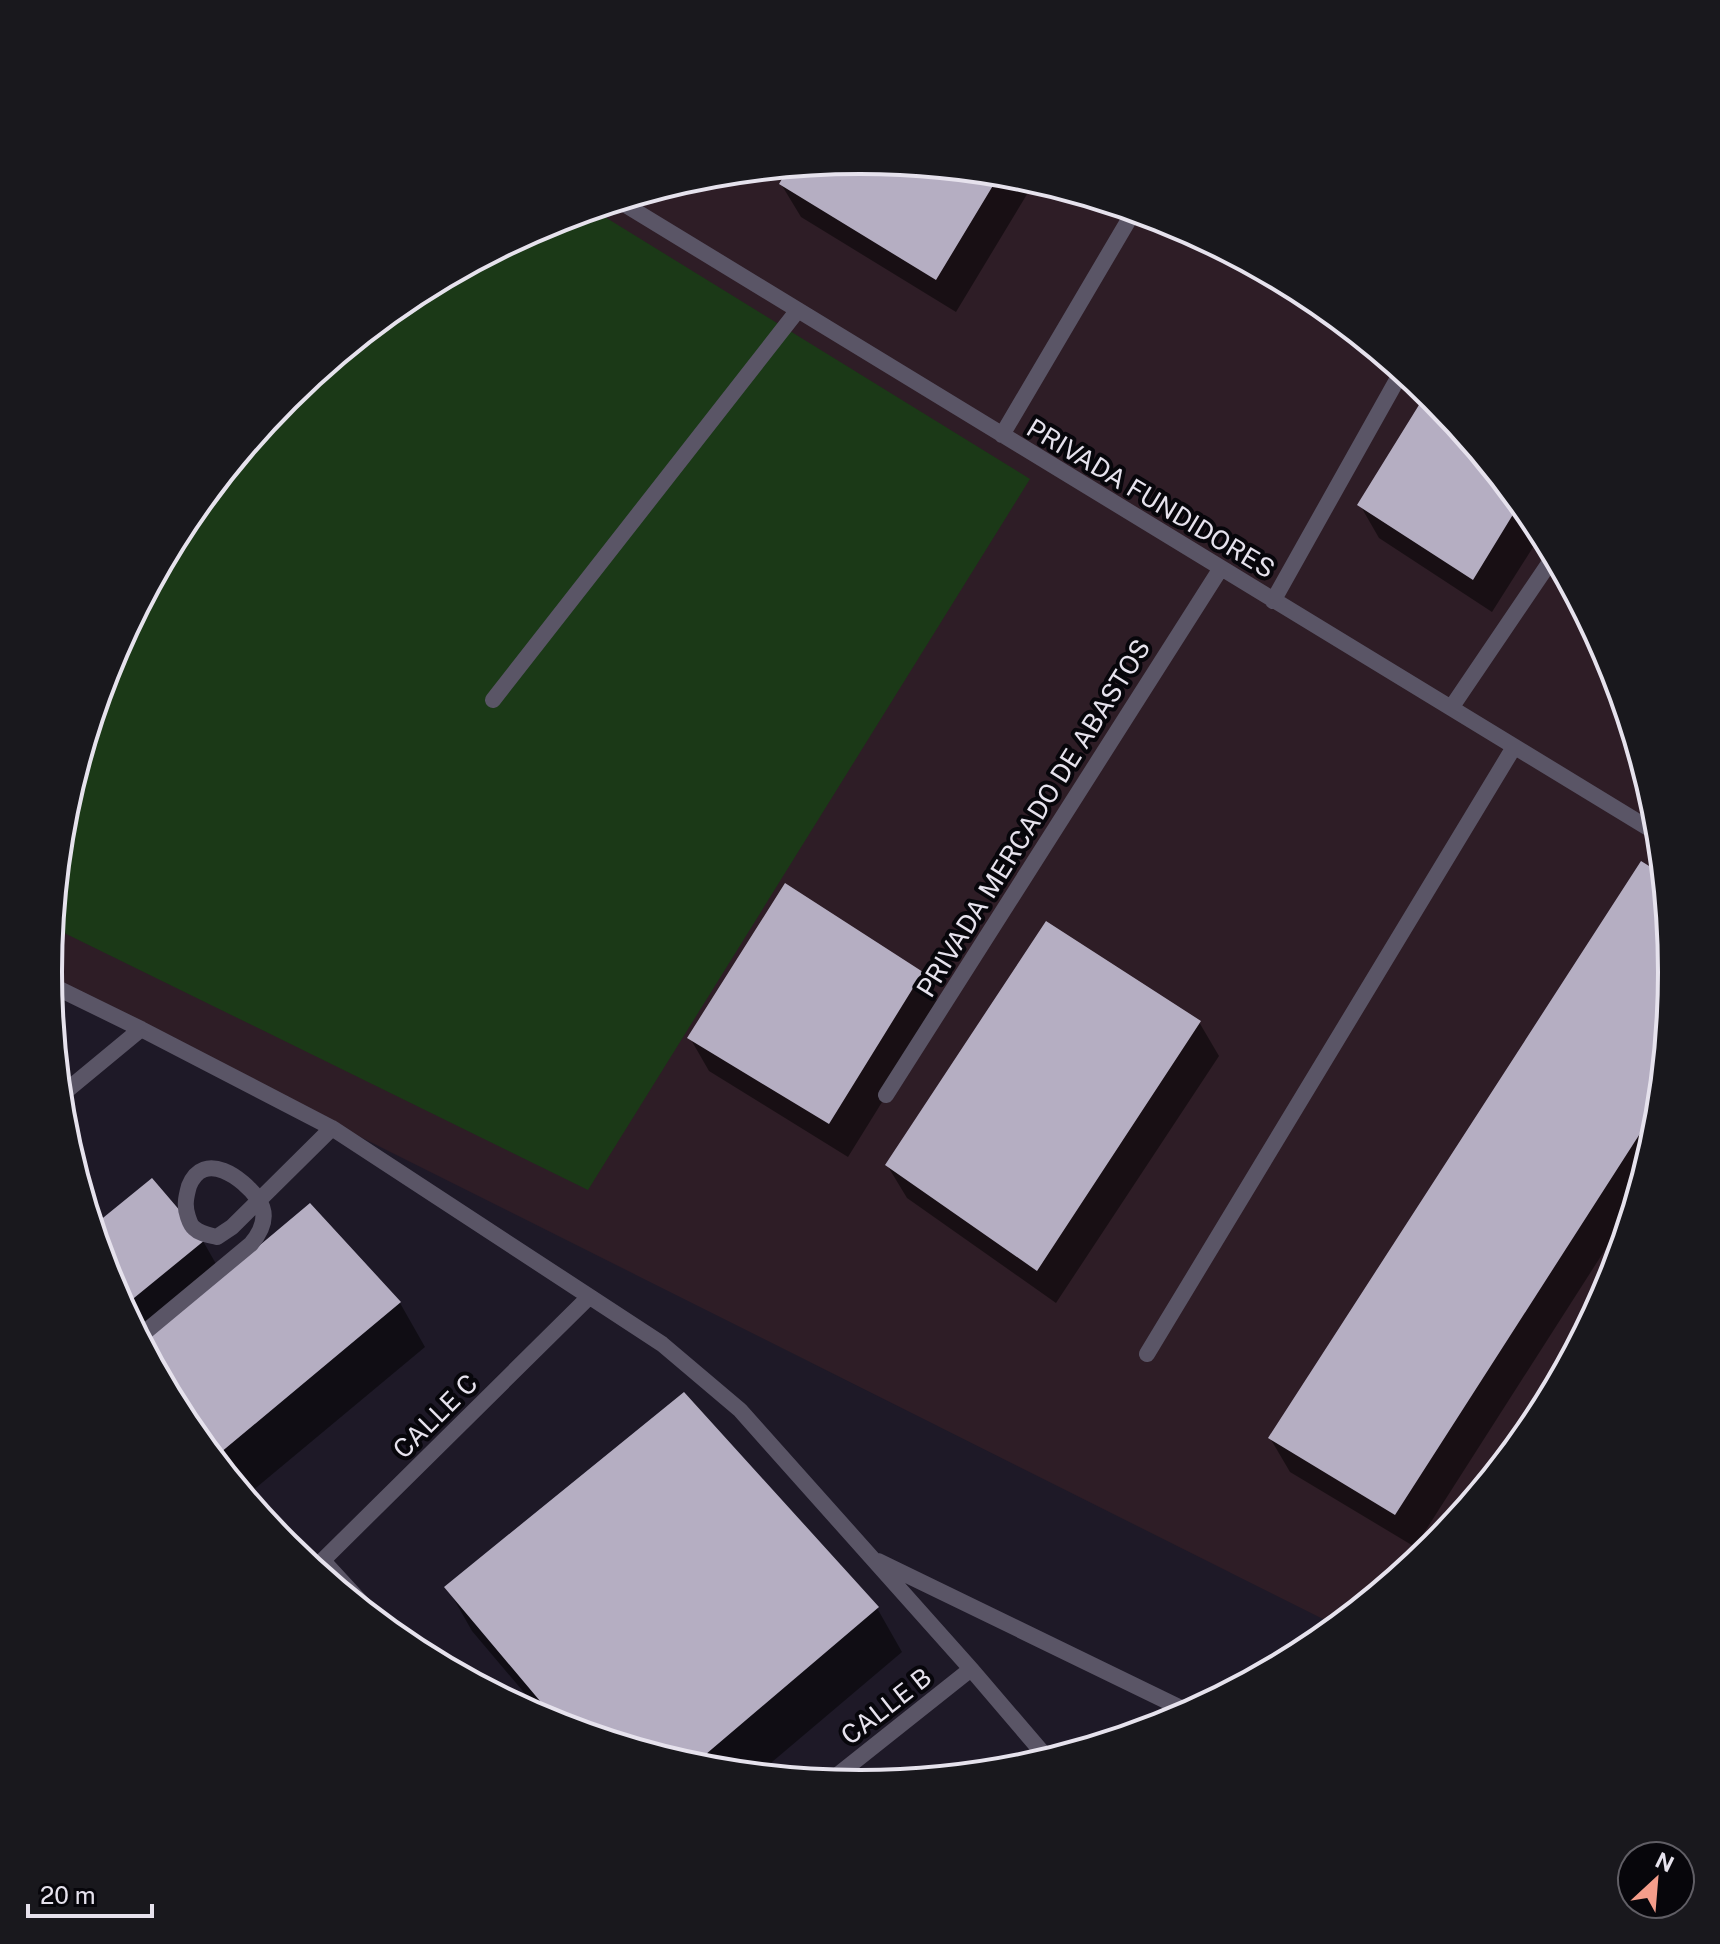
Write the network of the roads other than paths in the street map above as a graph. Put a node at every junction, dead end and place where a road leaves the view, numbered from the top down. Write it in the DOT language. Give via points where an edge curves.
graph roads {
  1 [pos="630,208"];
  2 [pos="1128,221"];
  3 [pos="798,310"];
  4 [pos="1396,382"];
  5 [pos="1002,435"];
  6 [pos="1547,566"];
  7 [pos="1221,568"];
  8 [pos="1273,601"];
  9 [pos="493,700"];
  10 [pos="1451,708"];
  11 [pos="1514,747"];
  12 [pos="1645,826"];
  13 [pos="63,991"];
  14 [pos="141,1029"];
  15 [pos="71,1087"];
  16 [pos="886,1095"];
  17 [pos="332,1128"];
  18 [pos="259,1200"];
  19 [pos="259,1200"];
  20 [pos="259,1200"];
  21 [pos="259,1200"];
  22 [pos="589,1297"];
  23 [pos="147,1330"];
  24 [pos="1147,1354"];
  25 [pos="869,1557"];
  26 [pos="323,1562"];
  27 [pos="971,1669"];
  28 [pos="1174,1705"];
  29 [pos="1040,1749"];
  30 [pos="845,1769"];
  1 -- 3 [label="lane, PRIVADA FUNDIDORES"];
  2 -- 5 [label="lane"];
  3 -- 5 [label="lane, PRIVADA FUNDIDORES"];
  3 -- 9 [label="lane"];
  4 -- 8 [label="lane"];
  5 -- 7 [label="lane, PRIVADA FUNDIDORES"];
  6 -- 10 [label="lane"];
  7 -- 8 [label="lane, PRIVADA FUNDIDORES"];
  7 -- 16 [label="lane, PRIVADA MERCADO DE ABASTOS"];
  8 -- 10 [label="lane, PRIVADA FUNDIDORES"];
  10 -- 11 [label="lane, PRIVADA FUNDIDORES"];
  11 -- 12 [label="lane, PRIVADA FUNDIDORES"];
  11 -- 24 [label="lane"];
  13 -- 14 [label="lane"];
  14 -- 15 [label="lane"];
  14 -- 17 [label="lane"];
  17 -- 18 [label="lane"];
  17 -- 22 [label="lane"];
  19 -- 20 [label="lane" via="217,1237 192,1227 185,1197 193,1177 208,1168 225,1170"];
  21 -- 23 [label="lane" via="264,1217 251,1244"];
  22 -- 25 [label="lane" via="662,1344 740,1410"];
  22 -- 26 [label="lane, CALLE C"];
  25 -- 27 [label="lane"];
  25 -- 28 [label="lane"];
  27 -- 29 [label="lane"];
  27 -- 30 [label="lane, CALLE B"];
}
